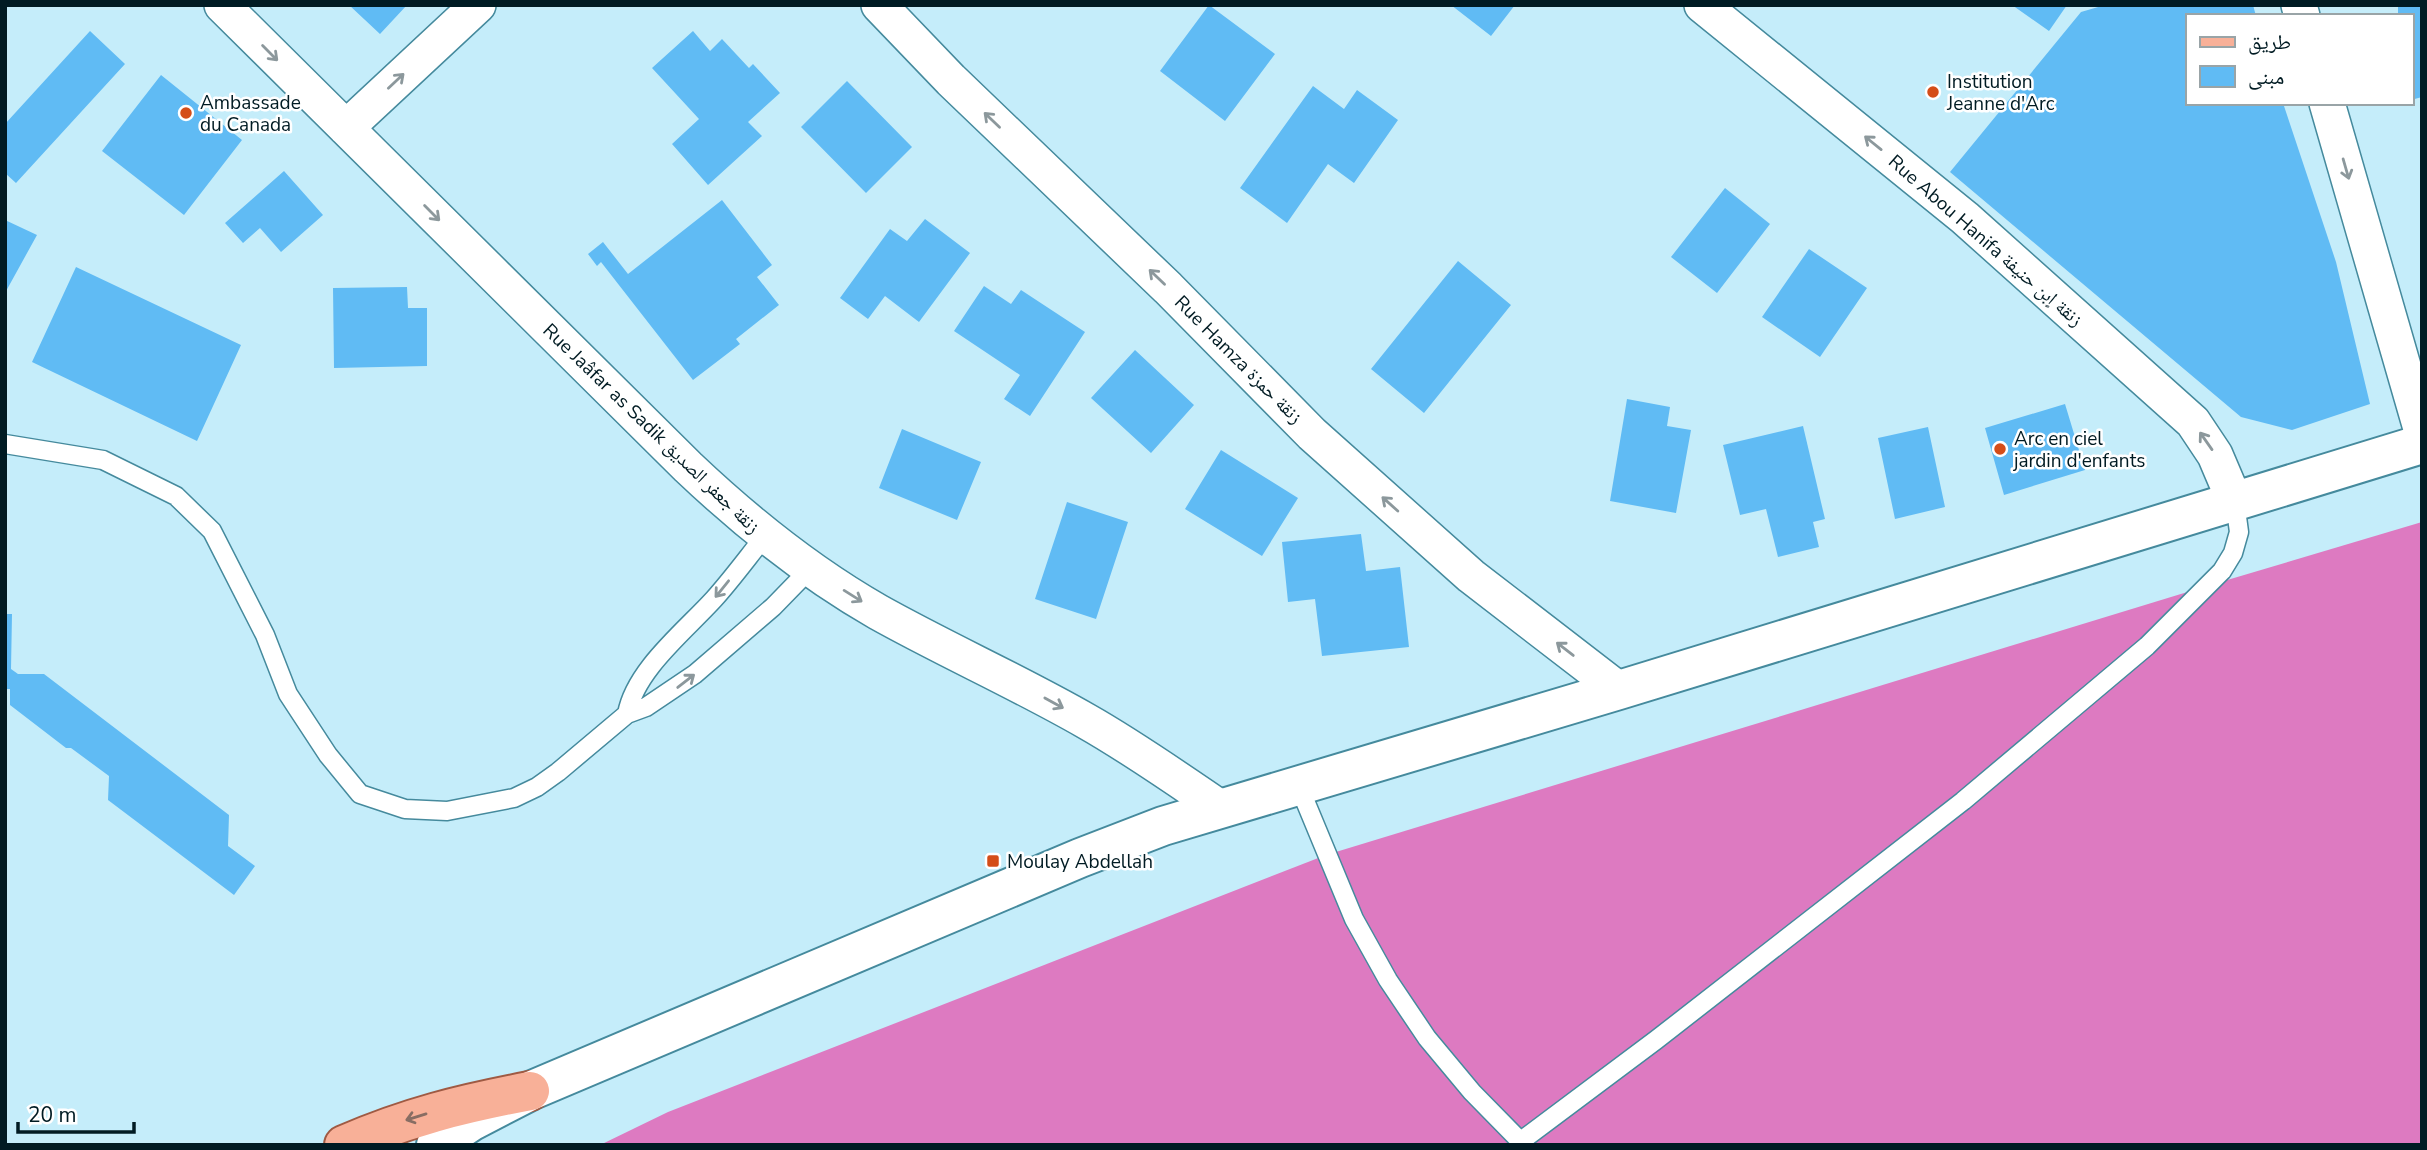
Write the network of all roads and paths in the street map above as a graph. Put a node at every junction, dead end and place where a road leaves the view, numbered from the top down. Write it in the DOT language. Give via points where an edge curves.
graph roads {
  1 [pos="222,5"];
  2 [pos="478,5"];
  3 [pos="878,5"];
  4 [pos="1702,5"];
  5 [pos="2328,105"];
  6 [pos="346,128"];
  7 [pos="2422,432"];
  8 [pos="5,444"];
  9 [pos="2422,444"];
  10 [pos="2235,502"];
  11 [pos="765,536"];
  12 [pos="810,569"];
  13 [pos="1619,690"];
  14 [pos="626,714"];
  15 [pos="1298,784"];
  16 [pos="1220,808"];
  17 [pos="530,1091"];
  18 [pos="1522,1143"];
  19 [pos="344,1145"];
  20 [pos="436,1145"];
  1 -- 6 [label="street, Rue Jaâfar as Sadik زنقة جعفر الصديق, one-way"];
  6 -- 2 [label="street, one-way"];
  13 -- 3 [label="street, Rue Hamza زنقة حمزة, one-way" via="1471,576 1312,434"];
  10 -- 4 [label="street, Rue Abou Hanifa زنقة اٍبن حنيفة, one-way" via="2216,455 2193,422 1965,218"];
  5 -- 7 [label="street, one-way"];
  6 -- 11 [label="street, Rue Jaâfar as Sadik زنقة جعفر الصديق, one-way" via="688,467"];
  8 -- 14 [label="lane" via="103,460 176,496 203,522 237,578 288,694 360,794 405,809 447,811 514,798 558,772"];
  9 -- 10 [label="street"];
  10 -- 13 [label="street"];
  10 -- 18 [label="lane" via="2239,532 2222,571 2147,646 1963,801"];
  11 -- 12 [label="street, Rue Jaâfar as Sadik زنقة جعفر الصديق"];
  11 -- 14 [label="lane, one-way" via="716,597 665,649 629,699"];
  14 -- 12 [label="lane, one-way" via="646,707 687,680"];
  12 -- 16 [label="street, Rue Jaâfar as Sadik زنقة جعفر الصديق, one-way" via="879,612 1089,722"];
  13 -- 15 [label="street"];
  15 -- 16 [label="street"];
  15 -- 18 [label="lane" via="1354,919 1388,980 1436,1049"];
  16 -- 17 [label="street" via="1080,858"];
  17 -- 19 [label="main road, one-way" via="454,1105"];
  17 -- 20 [label="street"];
}
